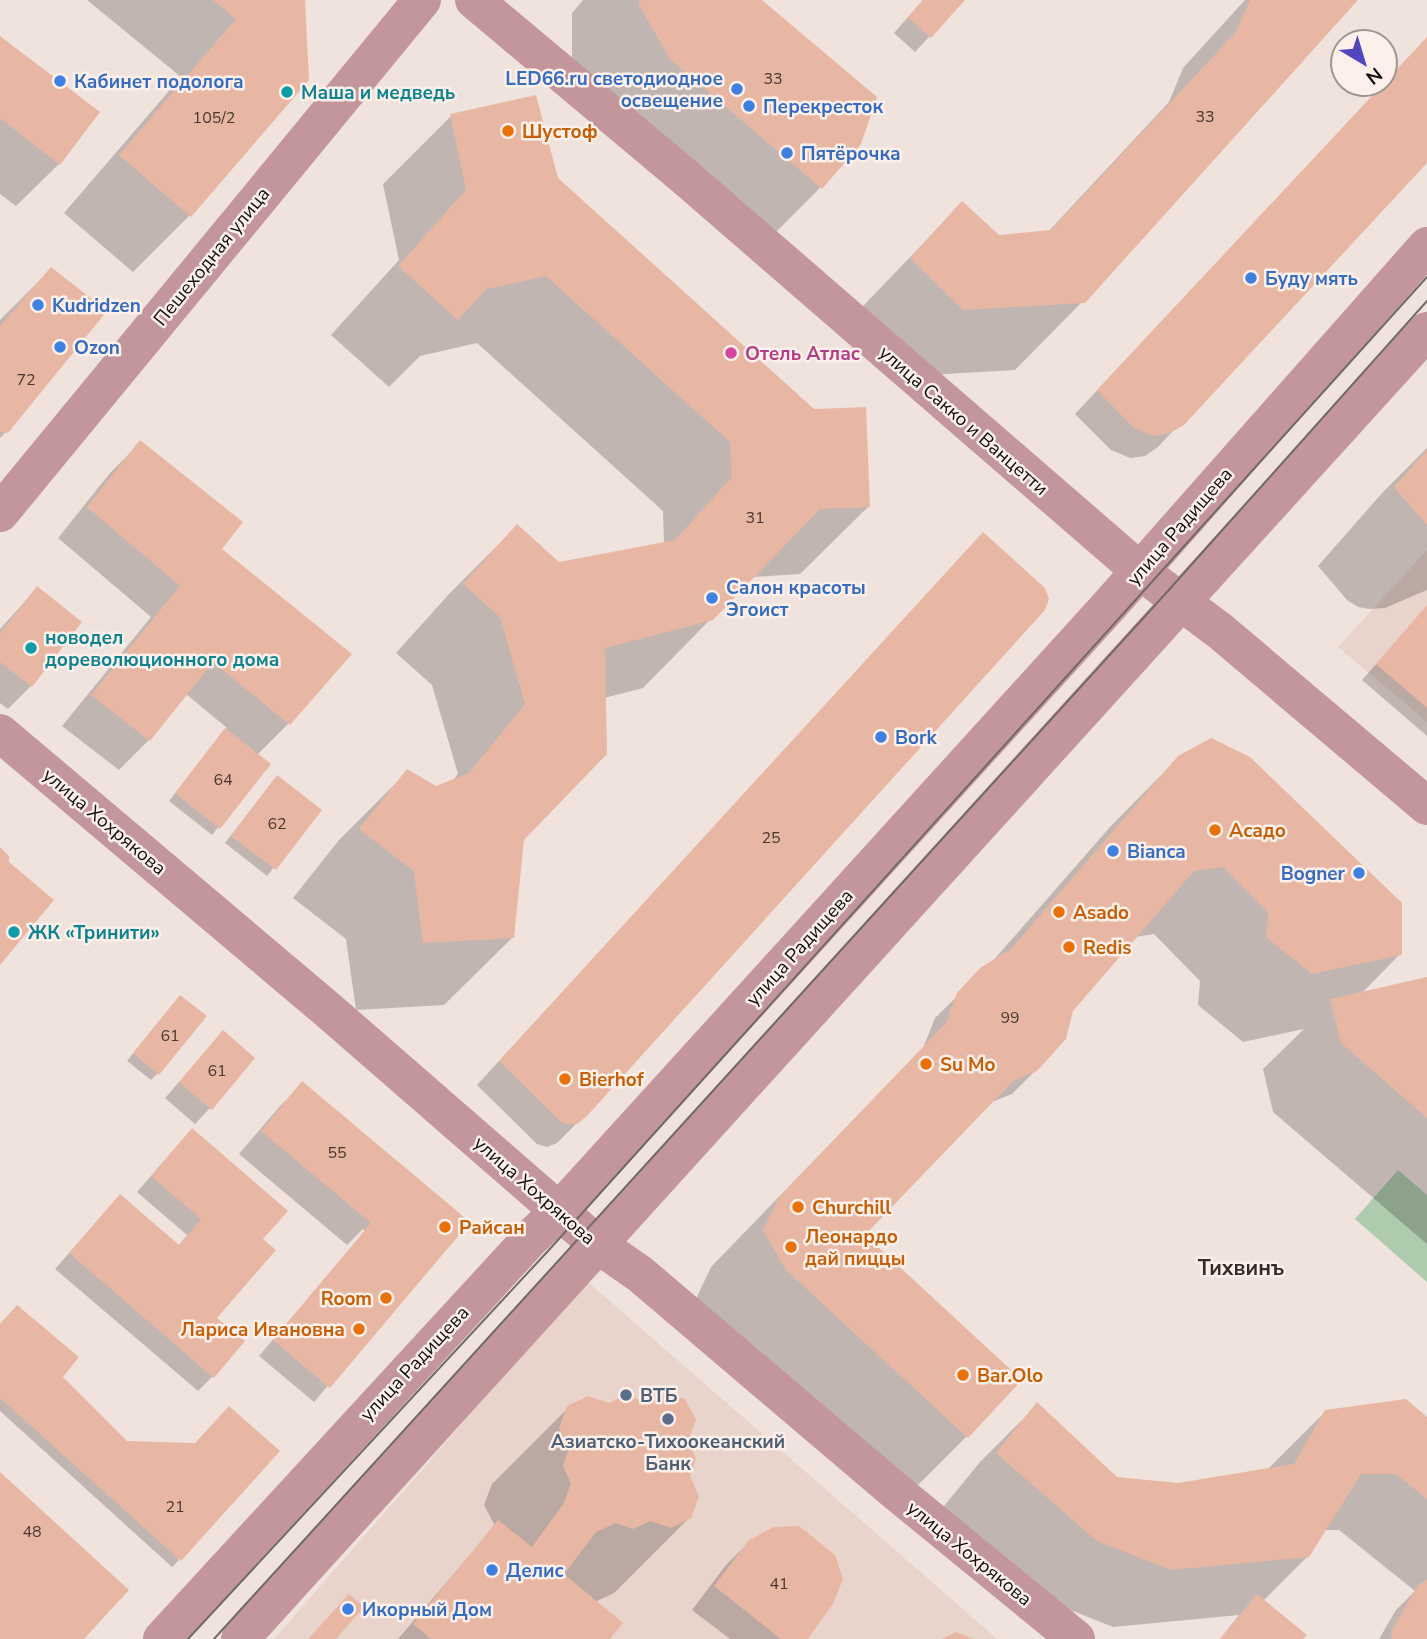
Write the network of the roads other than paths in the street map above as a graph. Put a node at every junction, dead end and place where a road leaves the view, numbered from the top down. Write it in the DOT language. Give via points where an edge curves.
graph roads {
  1 [pos="422,0"];
  2 [pos="474,0"];
  3 [pos="1427,246"];
  4 [pos="1427,331"];
  5 [pos="0,513"];
  6 [pos="1140,571"];
  7 [pos="1182,603"];
  8 [pos="0,733"];
  9 [pos="1427,806"];
  10 [pos="559,1211"];
  11 [pos="598,1245"];
  12 [pos="162,1639"];
  13 [pos="240,1639"];
  14 [pos="1076,1639"];
  1 -- 5 [label="street, Пешеходная улица"];
  2 -- 6 [label="street, улица Сакко и Ванцетти"];
  3 -- 6 [label="street, улица Радищева"];
  4 -- 7 [label="street"];
  6 -- 7 [label="street, улица Сакко и Ванцетти"];
  6 -- 10 [label="street, улица Радищева"];
  7 -- 9 [label="street, улица Сакко и Ванцетти"];
  7 -- 11 [label="street"];
  8 -- 10 [label="street, улица Хохрякова"];
  10 -- 11 [label="street, улица Хохрякова"];
  10 -- 12 [label="street, улица Радищева"];
  11 -- 13 [label="street"];
  11 -- 14 [label="street, улица Хохрякова" via="640,1275"];
}
